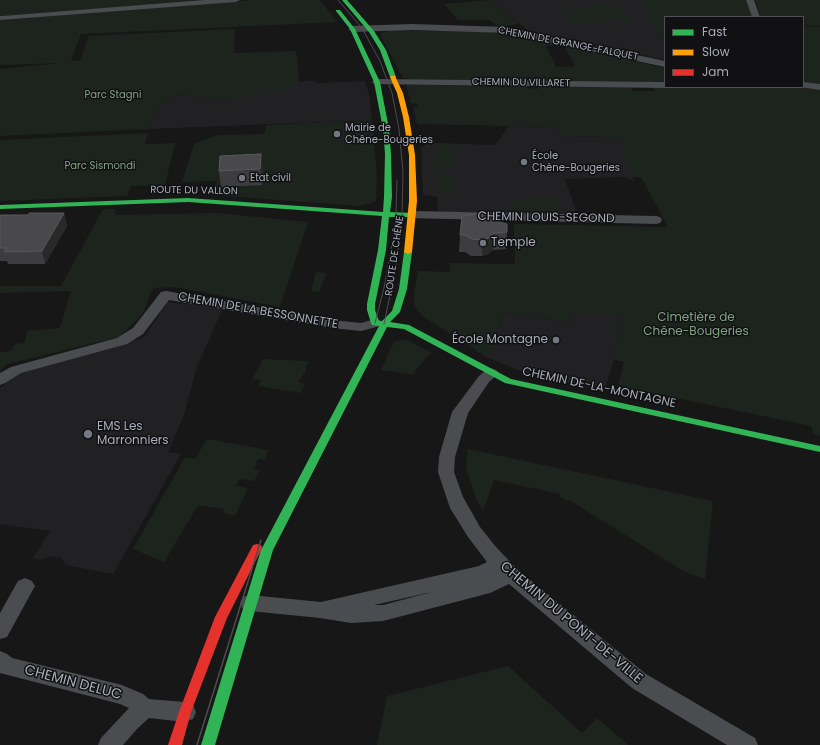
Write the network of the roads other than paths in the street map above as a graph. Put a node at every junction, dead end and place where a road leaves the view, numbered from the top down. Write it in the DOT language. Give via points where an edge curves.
graph roads {
  1 [pos="236,0"];
  2 [pos="344,0"];
  3 [pos="750,0"];
  4 [pos="333,5"];
  5 [pos="756,16"];
  6 [pos="2,18"];
  7 [pos="367,28"];
  8 [pos="352,29"];
  9 [pos="664,64"];
  10 [pos="376,82"];
  11 [pos="396,82"];
  12 [pos="664,84"];
  13 [pos="804,85"];
  14 [pos="820,87"];
  15 [pos="0,207"];
  16 [pos="386,214"];
  17 [pos="412,215"];
  18 [pos="656,220"];
  19 [pos="380,323"];
  20 [pos="491,374"];
  21 [pos="0,380"];
  22 [pos="311,445"];
  23 [pos="820,449"];
  24 [pos="261,540"];
  25 [pos="505,570"];
  26 [pos="25,586"];
  27 [pos="250,603"];
  28 [pos="0,631"];
  29 [pos="0,660"];
  30 [pos="145,708"];
  31 [pos="185,712"];
  32 [pos="109,745"];
  33 [pos="175,745"];
  34 [pos="208,745"];
  35 [pos="747,745"];
  1 -- 6 [label="street"];
  2 -- 7 [label="main road, ROUTE DE CHÊNE"];
  3 -- 5 [label="street"];
  4 -- 8 [label="main road, ROUTE DE CHÊNE"];
  7 -- 8 [label="street, CHEMIN DE GRANGE-FALQUET"];
  7 -- 9 [label="street, CHEMIN DE GRANGE-FALQUET" via="506,30"];
  7 -- 11 [label="main road, ROUTE DE CHÊNE" via="382,50"];
  8 -- 10 [label="main road, ROUTE DE CHÊNE"];
  10 -- 11 [label="street, CHEMIN DU VILLARET"];
  10 -- 16 [label="main road, ROUTE DE CHÊNE" via="387,142 389,172"];
  11 -- 12 [label="street, CHEMIN DU VILLARET"];
  11 -- 17 [label="main road, ROUTE DE CHÊNE" via="405,111 410,142 413,172"];
  13 -- 14 [label="street"];
  15 -- 16 [label="main road, ROUTE DU VALLON" via="188,200"];
  16 -- 17 [label="main road, ROUTE DU VALLON"];
  16 -- 19 [label="main road, ROUTE DE CHÊNE" via="371,304 371,310"];
  17 -- 18 [label="street, CHEMIN LOUIS-SEGOND"];
  17 -- 19 [label="main road, ROUTE DE CHÊNE" via="401,298 396,312"];
  19 -- 20 [label="main road, CHEMIN DE-LA-MONTAGNE" via="406,327"];
  19 -- 21 [label="street, CHEMIN DE LA BESSONNETTE" via="362,327 332,324 166,295 138,331 122,341 16,370"];
  19 -- 22 [label="main road"];
  19 -- 27 [label="main road" via="267,550"];
  20 -- 23 [label="main road, CHEMIN DE-LA-MONTAGNE" via="508,381"];
  20 -- 25 [label="street, CHEMIN DU PONT-DE-VILLE" via="484,379 460,412 448,451 446,472 459,508 474,532"];
  24 -- 31 [label="main road" via="221,617"];
  25 -- 27 [label="street" via="490,586 383,613 351,616"];
  25 -- 35 [label="street, CHEMIN DU PONT-DE-VILLE" via="640,681"];
  26 -- 28 [label="street"];
  27 -- 34 [label="main road"];
  29 -- 30 [label="street, CHEMIN DELUC" via="6,666 122,695 136,700"];
  30 -- 31 [label="street"];
  30 -- 32 [label="street"];
  31 -- 33 [label="main road"];
}
